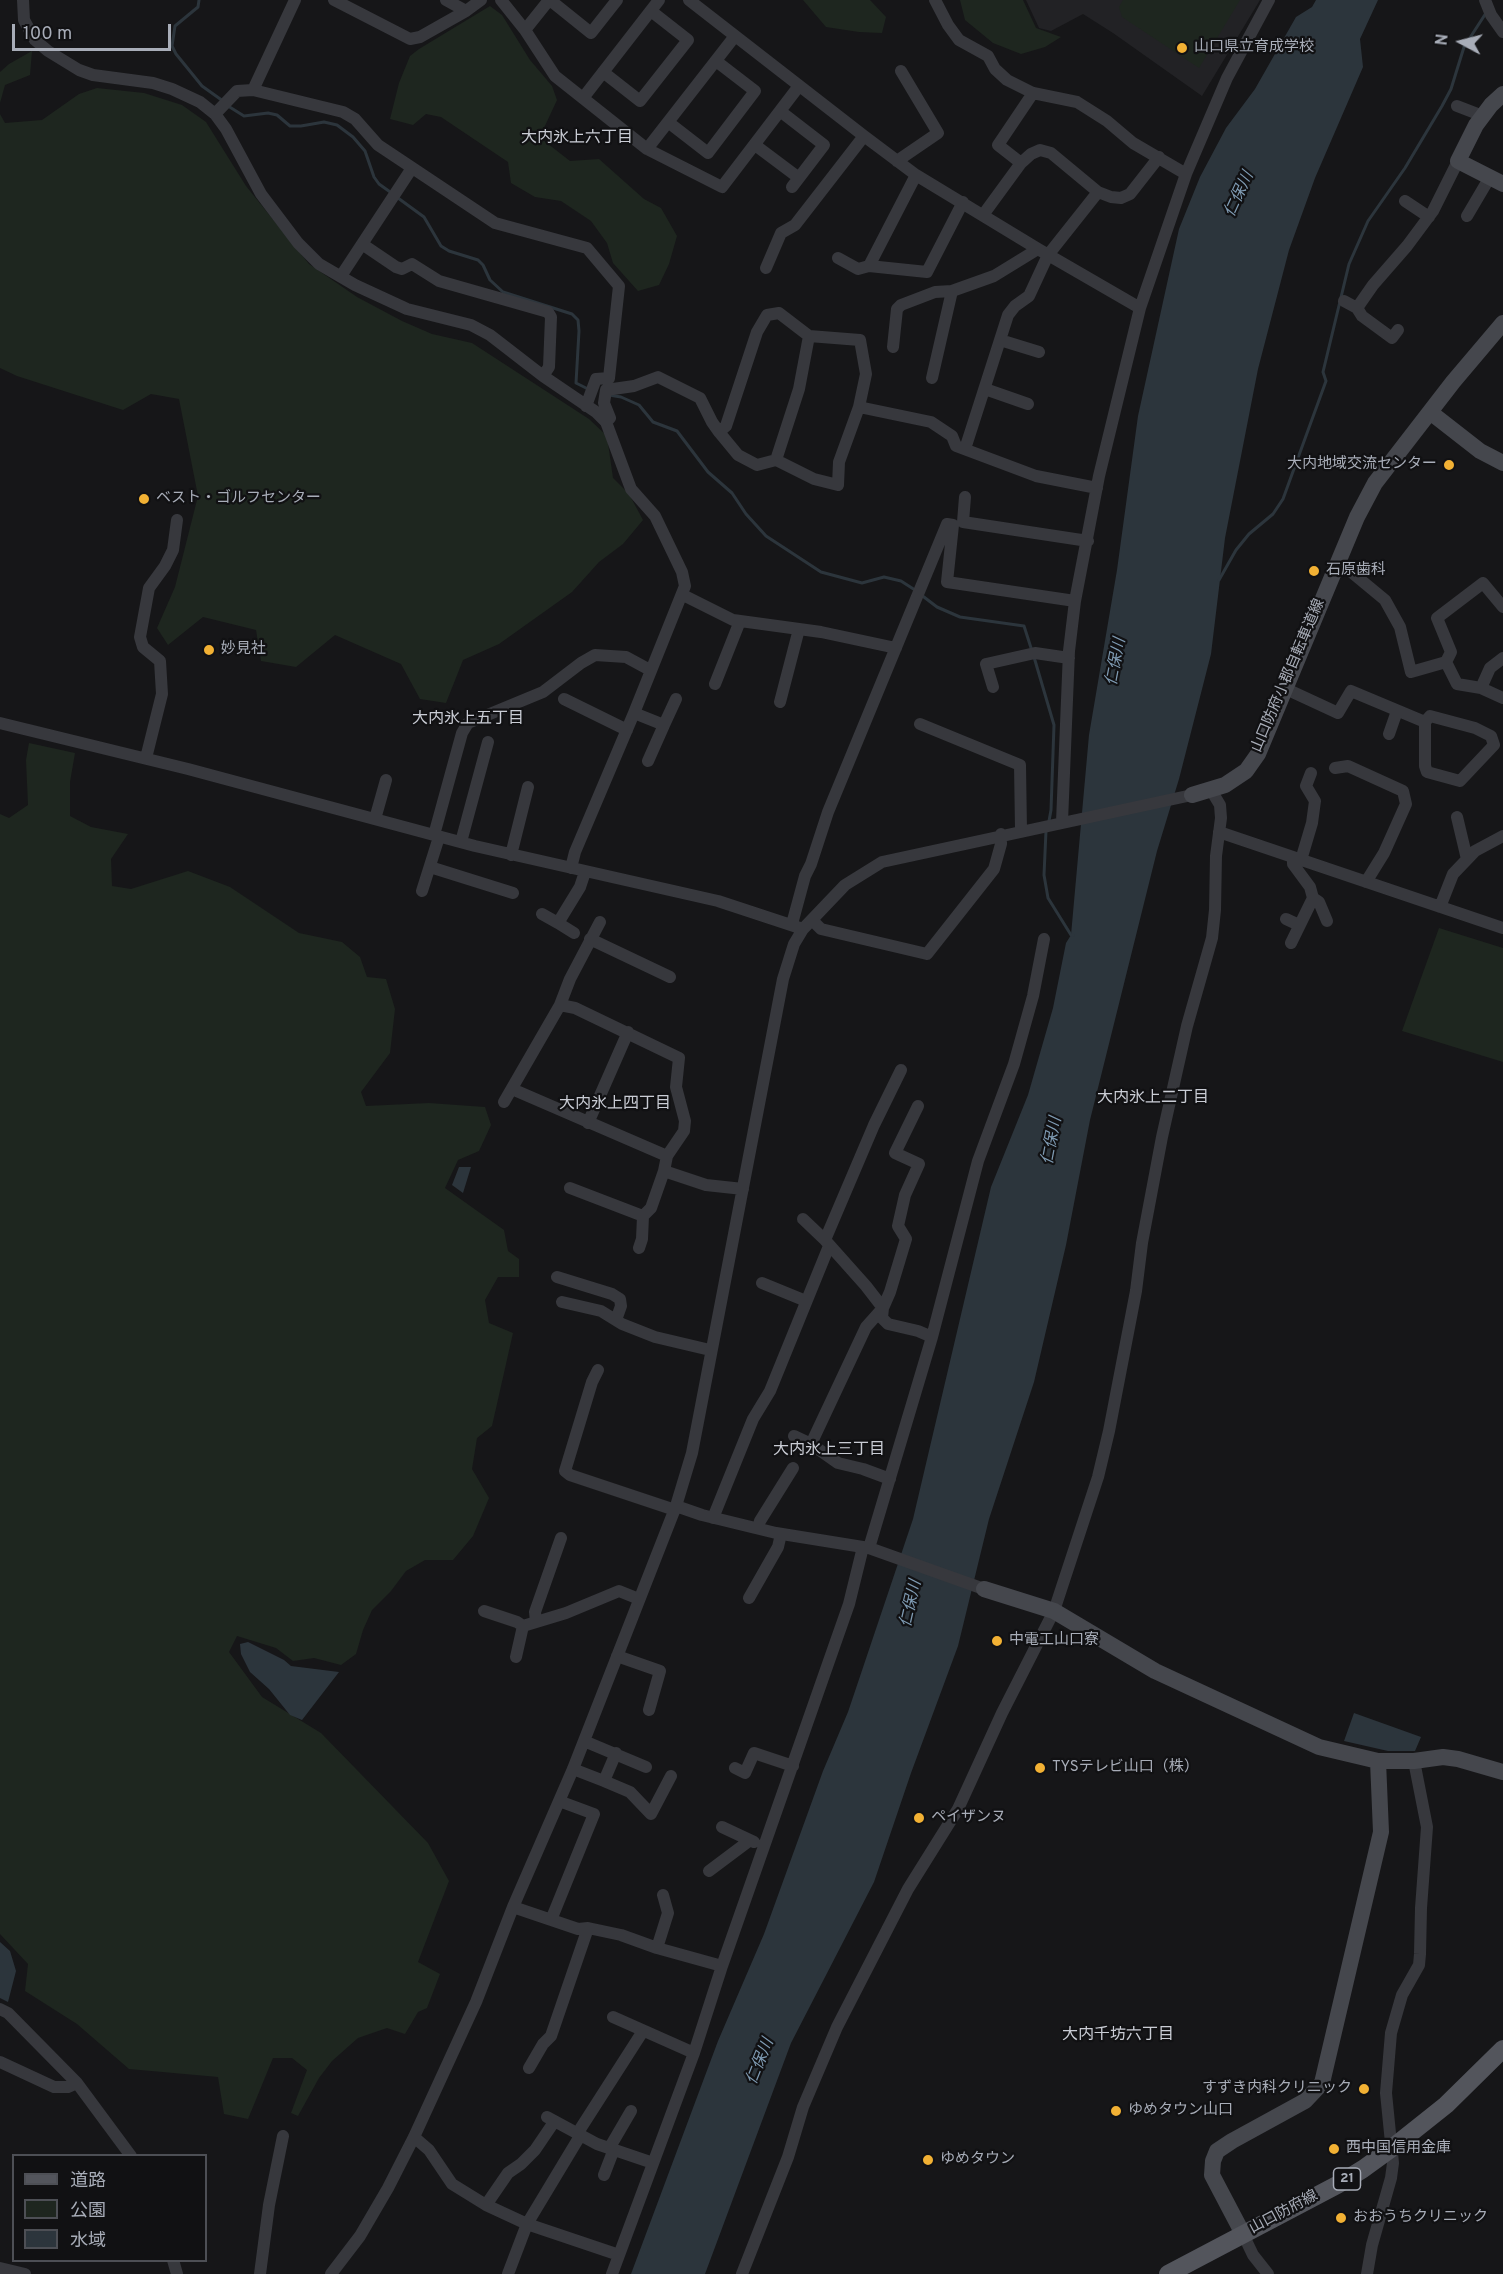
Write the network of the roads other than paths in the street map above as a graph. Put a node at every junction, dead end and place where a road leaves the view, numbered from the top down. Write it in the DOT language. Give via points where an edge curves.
graph roads {
  1 [pos="23,0"];
  2 [pos="295,0"];
  3 [pos="334,0"];
  4 [pos="446,0"];
  5 [pos="480,0"];
  6 [pos="501,0"];
  7 [pos="550,0"];
  8 [pos="617,0"];
  9 [pos="659,0"];
  10 [pos="689,0"];
  11 [pos="935,0"];
  12 [pos="1269,0"];
  13 [pos="1485,0"];
  14 [pos="466,11"];
  15 [pos="651,11"];
  16 [pos="525,30"];
  17 [pos="1503,32"];
  18 [pos="735,36"];
  19 [pos="716,61"];
  20 [pos="901,71"];
  21 [pos="603,72"];
  22 [pos="799,86"];
  23 [pos="252,90"];
  24 [pos="1033,93"];
  25 [pos="1503,94"];
  26 [pos="583,98"];
  27 [pos="1456,106"];
  28 [pos="780,111"];
  29 [pos="215,114"];
  30 [pos="1483,116"];
  31 [pos="668,122"];
  32 [pos="864,136"];
  33 [pos="755,145"];
  34 [pos="647,149"];
  35 [pos="1159,157"];
  36 [pos="897,161"];
  37 [pos="1458,161"];
  38 [pos="1021,163"];
  39 [pos="412,168"];
  40 [pos="1186,174"];
  41 [pos="916,175"];
  42 [pos="1497,180"];
  43 [pos="1098,192"];
  44 [pos="1405,201"];
  45 [pos="963,202"];
  46 [pos="983,215"];
  47 [pos="1467,216"];
  48 [pos="1429,217"];
  49 [pos="362,244"];
  50 [pos="1043,252"];
  51 [pos="838,258"];
  52 [pos="869,266"];
  53 [pos="766,268"];
  54 [pos="341,276"];
  55 [pos="952,291"];
  56 [pos="1344,301"];
  57 [pos="1140,308"];
  58 [pos="1357,308"];
  59 [pos="1503,323"];
  60 [pos="809,336"];
  61 [pos="1392,338"];
  62 [pos="1000,340"];
  63 [pos="893,347"];
  64 [pos="1039,352"];
  65 [pos="543,376"];
  66 [pos="932,378"];
  67 [pos="985,388"];
  68 [pos="1028,404"];
  69 [pos="586,406"];
  70 [pos="859,407"];
  71 [pos="1430,412"];
  72 [pos="606,422"];
  73 [pos="719,432"];
  74 [pos="965,449"];
  75 [pos="776,460"];
  76 [pos="1503,463"];
  77 [pos="1097,488"];
  78 [pos="965,497"];
  79 [pos="177,520"];
  80 [pos="1088,541"];
  81 [pos="1337,565"];
  82 [pos="683,595"];
  83 [pos="1075,601"];
  84 [pos="1503,607"];
  85 [pos="740,621"];
  86 [pos="799,629"];
  87 [pos="896,648"];
  88 [pos="1069,657"];
  89 [pos="1503,658"];
  90 [pos="1446,662"];
  91 [pos="650,670"];
  92 [pos="716,684"];
  93 [pos="993,687"];
  94 [pos="1284,688"];
  95 [pos="1481,688"];
  96 [pos="1503,698"];
  97 [pos="564,699"];
  98 [pos="676,699"];
  99 [pos="780,702"];
  100 [pos="1397,711"];
  101 [pos="634,713"];
  102 [pos="1425,722"];
  103 [pos="0,723"];
  104 [pos="664,724"];
  105 [pos="920,724"];
  106 [pos="20,728"];
  107 [pos="627,730"];
  108 [pos="0,731"];
  109 [pos="1389,734"];
  110 [pos="488,742"];
  111 [pos="146,758"];
  112 [pos="648,761"];
  113 [pos="1335,768"];
  114 [pos="1311,773"];
  115 [pos="386,780"];
  116 [pos="528,787"];
  117 [pos="1210,790"];
  118 [pos="1189,795"];
  119 [pos="1457,817"];
  120 [pos="375,819"];
  121 [pos="1068,821"];
  122 [pos="1021,830"];
  123 [pos="1219,832"];
  124 [pos="1001,834"];
  125 [pos="436,836"];
  126 [pos="1503,836"];
  127 [pos="461,842"];
  128 [pos="511,855"];
  129 [pos="1297,858"];
  130 [pos="1467,859"];
  131 [pos="430,867"];
  132 [pos="571,868"];
  133 [pos="585,872"];
  134 [pos="1366,882"];
  135 [pos="422,891"];
  136 [pos="513,893"];
  137 [pos="1313,898"];
  138 [pos="1440,907"];
  139 [pos="542,915"];
  140 [pos="812,920"];
  141 [pos="1286,920"];
  142 [pos="1327,921"];
  143 [pos="600,922"];
  144 [pos="558,923"];
  145 [pos="1299,925"];
  146 [pos="797,927"];
  147 [pos="1503,928"];
  148 [pos="574,933"];
  149 [pos="590,939"];
  150 [pos="1044,939"];
  151 [pos="1291,943"];
  152 [pos="670,977"];
  153 [pos="560,1005"];
  154 [pos="628,1032"];
  155 [pos="901,1070"];
  156 [pos="512,1089"];
  157 [pos="504,1102"];
  158 [pos="918,1106"];
  159 [pos="588,1123"];
  160 [pos="667,1156"];
  161 [pos="664,1171"];
  162 [pos="570,1188"];
  163 [pos="743,1190"];
  164 [pos="643,1216"];
  165 [pos="803,1219"];
  166 [pos="827,1243"];
  167 [pos="639,1248"];
  168 [pos="557,1277"];
  169 [pos="762,1283"];
  170 [pos="562,1302"];
  171 [pos="806,1302"];
  172 [pos="883,1308"];
  173 [pos="616,1320"];
  174 [pos="932,1337"];
  175 [pos="710,1350"];
  176 [pos="598,1370"];
  177 [pos="794,1436"];
  178 [pos="811,1444"];
  179 [pos="793,1468"];
  180 [pos="890,1479"];
  181 [pos="676,1508"];
  182 [pos="713,1518"];
  183 [pos="758,1528"];
  184 [pos="781,1533"];
  185 [pos="561,1538"];
  186 [pos="869,1549"];
  187 [pos="984,1588"];
  188 [pos="749,1598"];
  189 [pos="639,1599"];
  190 [pos="484,1611"];
  191 [pos="1054,1611"];
  192 [pos="536,1622"];
  193 [pos="523,1626"];
  194 [pos="617,1656"];
  195 [pos="516,1657"];
  196 [pos="649,1710"];
  197 [pos="584,1741"];
  198 [pos="616,1753"];
  199 [pos="1378,1761"];
  200 [pos="1414,1761"];
  201 [pos="793,1766"];
  202 [pos="646,1767"];
  203 [pos="735,1768"];
  204 [pos="573,1769"];
  205 [pos="1503,1772"];
  206 [pos="671,1776"];
  207 [pos="604,1781"];
  208 [pos="559,1801"];
  209 [pos="722,1827"];
  210 [pos="749,1840"];
  211 [pos="764,1846"];
  212 [pos="709,1871"];
  213 [pos="663,1895"];
  214 [pos="513,1907"];
  215 [pos="551,1920"];
  216 [pos="588,1928"];
  217 [pos="657,1948"];
  218 [pos="722,1966"];
  219 [pos="0,2009"];
  220 [pos="613,2017"];
  221 [pos="643,2031"];
  222 [pos="1503,2049"];
  223 [pos="694,2053"];
  224 [pos="0,2062"];
  225 [pos="529,2068"];
  226 [pos="76,2083"];
  227 [pos="631,2111"];
  228 [pos="579,2135"];
  229 [pos="283,2136"];
  230 [pos="414,2137"];
  231 [pos="612,2148"];
  232 [pos="1392,2148"];
  233 [pos="129,2154"];
  234 [pos="653,2163"];
  235 [pos="604,2175"];
  236 [pos="486,2205"];
  237 [pos="527,2224"];
  238 [pos="1243,2234"];
  239 [pos="619,2255"];
  240 [pos="0,2268"];
  241 [pos="25,2274"];
  242 [pos="260,2274"];
  243 [pos="331,2274"];
  244 [pos="508,2274"];
  245 [pos="612,2274"];
  246 [pos="742,2274"];
  247 [pos="1168,2274"];
  248 [pos="1268,2274"];
  249 [pos="1367,2274"];
  1 -- 29 [label="street" via="24,20 35,40 79,70 172,89"];
  2 -- 23 [label="street"];
  3 -- 14 [label="street" via="410,39"];
  4 -- 14 [label="street"];
  5 -- 14 [label="street"];
  6 -- 16 [label="street"];
  7 -- 8 [label="street" via="591,33"];
  7 -- 16 [label="street"];
  9 -- 15 [label="street"];
  10 -- 18 [label="street"];
  11 -- 24 [label="street" via="959,40 988,56 1007,81"];
  12 -- 40 [label="street" via="1227,78"];
  13 -- 17 [label="street"];
  15 -- 21 [label="street"];
  15 -- 21 [label="street" via="688,40 640,101"];
  16 -- 26 [label="street" via="555,76"];
  18 -- 19 [label="street"];
  18 -- 22 [label="street"];
  19 -- 31 [label="street"];
  19 -- 31 [label="street" via="755,92 708,153"];
  20 -- 36 [label="street" via="938,133"];
  21 -- 26 [label="street"];
  22 -- 28 [label="street"];
  22 -- 32 [label="street"];
  23 -- 29 [label="street" via="237,91"];
  23 -- 39 [label="street" via="343,112 355,119 378,145"];
  24 -- 35 [label="street" via="1077,102"];
  24 -- 38 [label="street" via="998,144"];
  25 -- 30 [label="street"];
  26 -- 34 [label="street"];
  27 -- 30 [label="street"];
  28 -- 33 [label="street"];
  28 -- 33 [label="street" via="824,145 796,183"];
  29 -- 54 [label="street" via="261,194 298,243 319,264"];
  30 -- 37 [label="street"];
  31 -- 34 [label="street"];
  32 -- 36 [label="street"];
  32 -- 53 [label="street" via="795,225 781,233"];
  33 -- 34 [label="street" via="722,187"];
  35 -- 40 [label="street"];
  35 -- 43 [label="street" via="1130,194 1121,198"];
  36 -- 41 [label="street"];
  37 -- 42 [label="street"];
  37 -- 48 [label="street"];
  38 -- 43 [label="street" via="1040,150 1051,153"];
  38 -- 46 [label="street"];
  39 -- 49 [label="street"];
  39 -- 69 [label="street" via="495,223 587,248 618,286 609,378 596,379"];
  40 -- 57 [label="street"];
  41 -- 45 [label="street"];
  41 -- 52 [label="street"];
  42 -- 47 [label="street"];
  43 -- 50 [label="street"];
  44 -- 48 [label="street"];
  45 -- 46 [label="street"];
  45 -- 52 [label="street" via="927,272"];
  46 -- 50 [label="street"];
  48 -- 58 [label="street"];
  49 -- 54 [label="street"];
  49 -- 65 [label="street" via="396,267 402,269 412,264 439,281 548,312 549,367"];
  50 -- 55 [label="street"];
  50 -- 57 [label="street"];
  50 -- 62 [label="street" via="1029,296 1008,315"];
  51 -- 52 [label="street" via="858,269"];
  54 -- 65 [label="street" via="407,309 471,325"];
  55 -- 63 [label="street" via="935,292 901,304 897,309"];
  55 -- 66 [label="street"];
  56 -- 58 [label="street"];
  57 -- 77 [label="street"];
  58 -- 61 [label="street"];
  59 -- 71 [label="street, 山口防府小郡自転車道線"];
  60 -- 70 [label="street" via="861,340 866,374"];
  60 -- 73 [label="street" via="779,313 767,315 757,333 726,426"];
  60 -- 75 [label="street" via="799,389"];
  62 -- 64 [label="street"];
  62 -- 67 [label="street"];
  65 -- 69 [label="street"];
  67 -- 68 [label="street" via="1015,394"];
  67 -- 74 [label="street"];
  69 -- 72 [label="street"];
  70 -- 74 [label="street" via="931,422 952,436 956,446"];
  70 -- 75 [label="street" via="839,462 838,485 814,479"];
  71 -- 76 [label="street" via="1480,451"];
  71 -- 81 [label="street, 山口防府小郡自転車道線" via="1375,483"];
  72 -- 73 [label="street" via="610,418 604,403 606,390 658,377 700,398"];
  72 -- 82 [label="street" via="631,489 655,516 682,572"];
  73 -- 75 [label="street" via="738,455 757,465"];
  74 -- 77 [label="street" via="1036,476"];
  77 -- 80 [label="street"];
  78 -- 80 [label="street" via="963,522"];
  79 -- 111 [label="street" via="173,550 149,588 140,637 143,647 160,661 162,694"];
  80 -- 83 [label="street"];
  81 -- 90 [label="street" via="1384,600 1400,627 1411,672"];
  81 -- 94 [label="street, 山口防府小郡自転車道線"];
  82 -- 85 [label="street"];
  82 -- 91 [label="street"];
  83 -- 87 [label="street" via="947,582 953,525 947,524"];
  83 -- 88 [label="street"];
  84 -- 90 [label="street" via="1483,583 1437,618 1451,652"];
  85 -- 86 [label="street"];
  85 -- 92 [label="street"];
  86 -- 87 [label="street"];
  86 -- 99 [label="street"];
  87 -- 146 [label="street" via="805,876"];
  88 -- 93 [label="street" via="1031,653 986,664"];
  88 -- 121 [label="street"];
  89 -- 95 [label="street" via="1490,668"];
  90 -- 95 [label="street" via="1455,689"];
  91 -- 101 [label="street"];
  91 -- 125 [label="street" via="626,657 595,655 543,692 468,723 462,733"];
  94 -- 100 [label="street" via="1338,713 1351,691"];
  94 -- 117 [label="street, 山口防府小郡自転車道線" via="1258,754 1246,771"];
  95 -- 96 [label="street"];
  97 -- 107 [label="street"];
  98 -- 104 [label="street"];
  100 -- 102 [label="street"];
  100 -- 109 [label="street"];
  101 -- 104 [label="street"];
  101 -- 107 [label="street"];
  102 -- 102 [label="street" via="1428,772 1460,781 1494,745 1491,736 1475,728 1430,716"];
  103 -- 106 [label="street"];
  104 -- 112 [label="street"];
  105 -- 122 [label="street" via="1020,765"];
  106 -- 108 [label="street"];
  106 -- 111 [label="street"];
  107 -- 132 [label="street" via="574,852"];
  110 -- 127 [label="street" via="486,764 470,791"];
  111 -- 120 [label="street"];
  113 -- 134 [label="street" via="1348,766 1403,791 1406,804"];
  114 -- 129 [label="street" via="1306,786 1315,801 1312,823"];
  115 -- 120 [label="street"];
  116 -- 128 [label="street"];
  117 -- 118 [label="street, 山口防府小郡自転車道線"];
  117 -- 123 [label="street" via="1220,805"];
  118 -- 121 [label="street"];
  119 -- 130 [label="street"];
  120 -- 125 [label="street"];
  121 -- 122 [label="street"];
  122 -- 124 [label="street"];
  123 -- 129 [label="street"];
  123 -- 191 [label="street" via="1212,938 1162,1137 1109,1431"];
  124 -- 140 [label="street" via="882,862 845,885"];
  124 -- 140 [label="street" via="994,869 927,954 821,929"];
  125 -- 127 [label="street"];
  125 -- 131 [label="street"];
  126 -- 130 [label="street"];
  127 -- 128 [label="street"];
  128 -- 132 [label="street"];
  129 -- 134 [label="street"];
  129 -- 137 [label="street" via="1293,864"];
  130 -- 138 [label="street" via="1453,874"];
  131 -- 135 [label="street"];
  131 -- 136 [label="street"];
  132 -- 133 [label="street"];
  133 -- 144 [label="street"];
  133 -- 146 [label="street" via="718,901"];
  134 -- 138 [label="street"];
  137 -- 142 [label="street" via="1319,902"];
  137 -- 145 [label="street"];
  138 -- 147 [label="street"];
  139 -- 144 [label="street"];
  140 -- 146 [label="street"];
  141 -- 145 [label="street"];
  143 -- 149 [label="street"];
  144 -- 148 [label="street"];
  145 -- 151 [label="street"];
  146 -- 163 [label="street" via="783,979"];
  149 -- 152 [label="street"];
  149 -- 153 [label="street"];
  150 -- 174 [label="street" via="1014,1064 978,1161"];
  153 -- 154 [label="street" via="576,1008"];
  153 -- 156 [label="street"];
  154 -- 159 [label="street"];
  154 -- 160 [label="street" via="679,1058 676,1086 684,1131"];
  155 -- 166 [label="street" via="874,1125"];
  156 -- 157 [label="street"];
  156 -- 159 [label="street"];
  158 -- 172 [label="street" via="895,1153 919,1164 905,1195 898,1226 906,1239"];
  159 -- 160 [label="street"];
  160 -- 161 [label="street"];
  161 -- 163 [label="street" via="706,1185"];
  161 -- 164 [label="street" via="651,1208"];
  162 -- 164 [label="street"];
  163 -- 175 [label="street"];
  164 -- 167 [label="street"];
  165 -- 166 [label="street"];
  166 -- 171 [label="street"];
  166 -- 172 [label="street"];
  168 -- 173 [label="street" via="620,1299"];
  169 -- 171 [label="street"];
  170 -- 173 [label="street" via="602,1311"];
  171 -- 182 [label="street"];
  172 -- 174 [label="street" via="882,1317 888,1324"];
  172 -- 178 [label="street" via="866,1327"];
  173 -- 175 [label="street" via="655,1337"];
  174 -- 180 [label="street"];
  175 -- 181 [label="street" via="692,1453"];
  176 -- 181 [label="street" via="565,1471"];
  177 -- 178 [label="street"];
  178 -- 180 [label="street" via="838,1463"];
  179 -- 183 [label="street"];
  180 -- 186 [label="street"];
  181 -- 182 [label="street"];
  181 -- 189 [label="street"];
  182 -- 183 [label="street"];
  183 -- 184 [label="street"];
  184 -- 186 [label="street"];
  184 -- 188 [label="street" via="778,1548"];
  185 -- 192 [label="street" via="535,1612"];
  186 -- 187 [label="street"];
  186 -- 201 [label="street"];
  187 -- 191 [label="street"];
  189 -- 192 [label="street" via="619,1591"];
  189 -- 194 [label="street"];
  190 -- 193 [label="street"];
  191 -- 199 [label="street" via="1155,1671 1272,1727 1319,1748"];
  191 -- 246 [label="street" via="958,1809 908,1889 837,2027 803,2107 788,2157"];
  192 -- 193 [label="street"];
  193 -- 195 [label="street"];
  194 -- 196 [label="street" via="660,1671"];
  194 -- 197 [label="street"];
  197 -- 198 [label="street"];
  197 -- 204 [label="street"];
  198 -- 202 [label="street"];
  198 -- 207 [label="street"];
  199 -- 200 [label="street"];
  199 -- 238 [label="street" via="1381,1832 1322,2084 1305,2101 1217,2151 1213,2161 1212,2175"];
  200 -- 205 [label="street" via="1443,1757"];
  200 -- 232 [label="street" via="1427,1827 1420,1954 1391,2033 1386,2093"];
  201 -- 203 [label="street" via="754,1753 745,1773"];
  201 -- 211 [label="street"];
  204 -- 207 [label="street"];
  204 -- 208 [label="street"];
  206 -- 207 [label="street" via="651,1814 630,1792"];
  208 -- 214 [label="street"];
  208 -- 215 [label="street" via="594,1814"];
  209 -- 210 [label="street"];
  210 -- 211 [label="street"];
  210 -- 212 [label="street"];
  211 -- 218 [label="street"];
  213 -- 217 [label="street" via="668,1913"];
  214 -- 215 [label="street"];
  214 -- 230 [label="street" via="476,2002"];
  215 -- 216 [label="street" via="578,1929"];
  216 -- 217 [label="street"];
  216 -- 225 [label="street" via="551,2036"];
  217 -- 218 [label="street"];
  218 -- 223 [label="street"];
  219 -- 226 [label="street"];
  220 -- 221 [label="street"];
  221 -- 223 [label="street"];
  221 -- 228 [label="street"];
  222 -- 232 [label="main road, 山口防府線 / 21" via="1446,2105"];
  223 -- 234 [label="street"];
  224 -- 226 [label="street" via="54,2087"];
  226 -- 233 [label="street"];
  227 -- 231 [label="street"];
  228 -- 231 [label="street"];
  228 -- 236 [label="street" via="551,2120 535,2150 508,2173"];
  228 -- 237 [label="street"];
  229 -- 242 [label="street"];
  230 -- 236 [label="street" via="429,2150 452,2184"];
  230 -- 243 [label="street" via="360,2236"];
  231 -- 234 [label="street"];
  231 -- 235 [label="street"];
  232 -- 238 [label="main road, 山口防府線 / 21" via="1337,2185"];
  232 -- 249 [label="street" via="1391,2178"];
  234 -- 239 [label="street"];
  236 -- 237 [label="street"];
  237 -- 239 [label="street"];
  237 -- 244 [label="street"];
  238 -- 247 [label="main road, 山口防府線 / 21"];
  238 -- 248 [label="street"];
  239 -- 245 [label="street"];
  240 -- 241 [label="street"];
}
